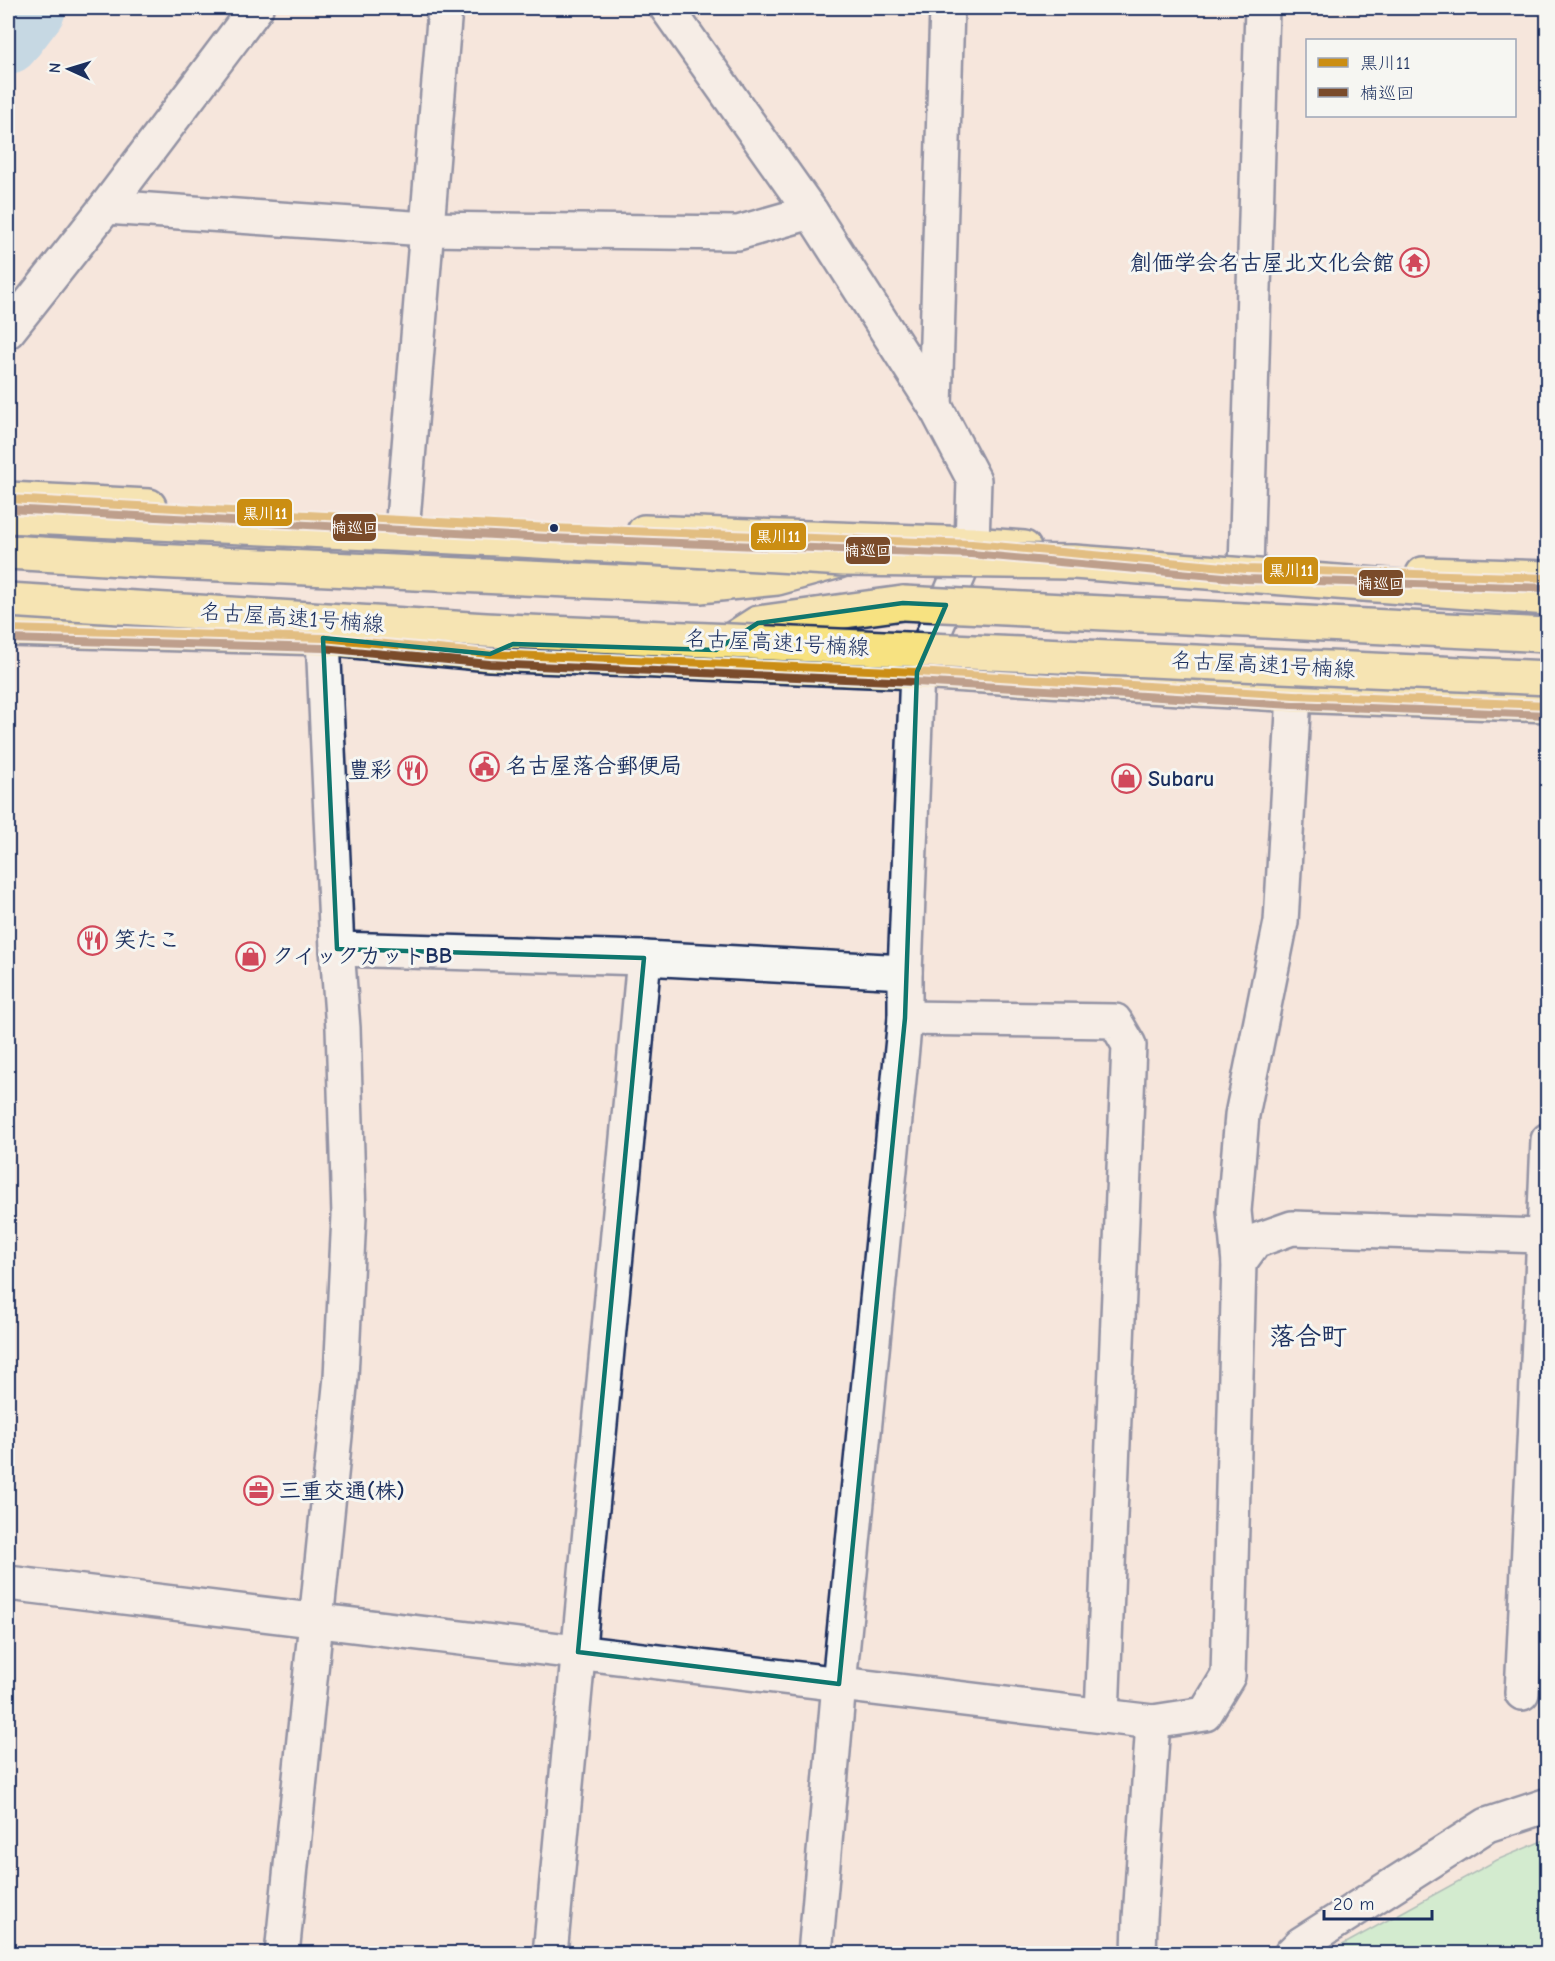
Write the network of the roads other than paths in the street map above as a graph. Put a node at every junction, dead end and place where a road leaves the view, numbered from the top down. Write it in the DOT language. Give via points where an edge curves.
graph roads {
  1 [pos="256,8"];
  2 [pos="445,8"];
  3 [pos="667,8"];
  4 [pos="947,8"];
  5 [pos="1262,8"];
  6 [pos="106,207"];
  7 [pos="811,212"];
  8 [pos="426,229"];
  9 [pos="8,331"];
  10 [pos="934,406"];
  11 [pos="8,499"];
  12 [pos="8,516"];
  13 [pos="403,520"];
  14 [pos="972,544"];
  15 [pos="8,552"];
  16 [pos="844,559"];
  17 [pos="1246,569"];
  18 [pos="1548,578"];
  19 [pos="1548,598"];
  20 [pos="8,600"];
  21 [pos="8,628"];
  22 [pos="1548,635"];
  23 [pos="323,638"];
  24 [pos="490,654"];
  25 [pos="917,672"];
  26 [pos="1548,678"];
  27 [pos="1294,695"];
  28 [pos="1548,705"];
  29 [pos="337,949"];
  30 [pos="645,958"];
  31 [pos="905,972"];
  32 [pos="905,1018"];
  33 [pos="1548,1140"];
  34 [pos="1545,1236"];
  35 [pos="1239,1263"];
  36 [pos="1544,1333"];
  37 [pos="1538,1539"];
  38 [pos="8,1583"];
  39 [pos="317,1620"];
  40 [pos="579,1652"];
  41 [pos="839,1684"];
  42 [pos="1522,1693"];
  43 [pos="1102,1715"];
  44 [pos="1154,1722"];
  45 [pos="1548,1804"];
  46 [pos="282,1953"];
  47 [pos="550,1953"];
  48 [pos="815,1953"];
  49 [pos="1139,1953"];
  50 [pos="1291,1953"];
  1 -- 6 [label="street"];
  2 -- 8 [label="street"];
  3 -- 7 [label="street"];
  4 -- 10 [label="street"];
  5 -- 17 [label="street"];
  6 -- 8 [label="street"];
  6 -- 9 [label="street"];
  7 -- 8 [label="street" via="738,233"];
  7 -- 10 [label="street"];
  8 -- 13 [label="street"];
  10 -- 14 [label="street" via="974,480"];
  11 -- 13 [label="highway"];
  12 -- 16 [label="highway, bridge"];
  13 -- 14 [label="highway"];
  14 -- 17 [label="highway"];
  14 -- 25 [label="street"];
  15 -- 16 [label="highway" via="700,586 777,578"];
  16 -- 19 [label="highway, bridge" via="1074,562"];
  17 -- 18 [label="highway"];
  20 -- 26 [label="highway, 名古屋高速1号楠線, bridge" via="486,630"];
  21 -- 23 [label="highway"];
  22 -- 24 [label="highway, bridge" via="903,603 759,623 716,650 513,645"];
  23 -- 24 [label="highway"];
  23 -- 29 [label="street"];
  24 -- 25 [label="highway"];
  25 -- 27 [label="highway"];
  25 -- 31 [label="street"];
  27 -- 28 [label="highway"];
  27 -- 35 [label="street" via="1281,922 1242,1114 1234,1211"];
  29 -- 30 [label="street"];
  29 -- 39 [label="street" via="349,1216 341,1377"];
  30 -- 31 [label="street"];
  30 -- 40 [label="street"];
  31 -- 32 [label="street"];
  32 -- 41 [label="street"];
  32 -- 43 [label="street" via="1115,1021 1129,1045"];
  33 -- 34 [label="street"];
  34 -- 35 [label="street" via="1292,1228 1255,1240"];
  34 -- 36 [label="street"];
  35 -- 44 [label="street" via="1228,1676 1205,1714"];
  36 -- 37 [label="street"];
  37 -- 42 [label="street"];
  38 -- 39 [label="street"];
  39 -- 40 [label="street"];
  39 -- 46 [label="street"];
  40 -- 41 [label="street"];
  40 -- 47 [label="street"];
  41 -- 43 [label="street"];
  41 -- 48 [label="street"];
  43 -- 44 [label="street"];
  44 -- 49 [label="street"];
  45 -- 50 [label="street" via="1486,1825"];
}
